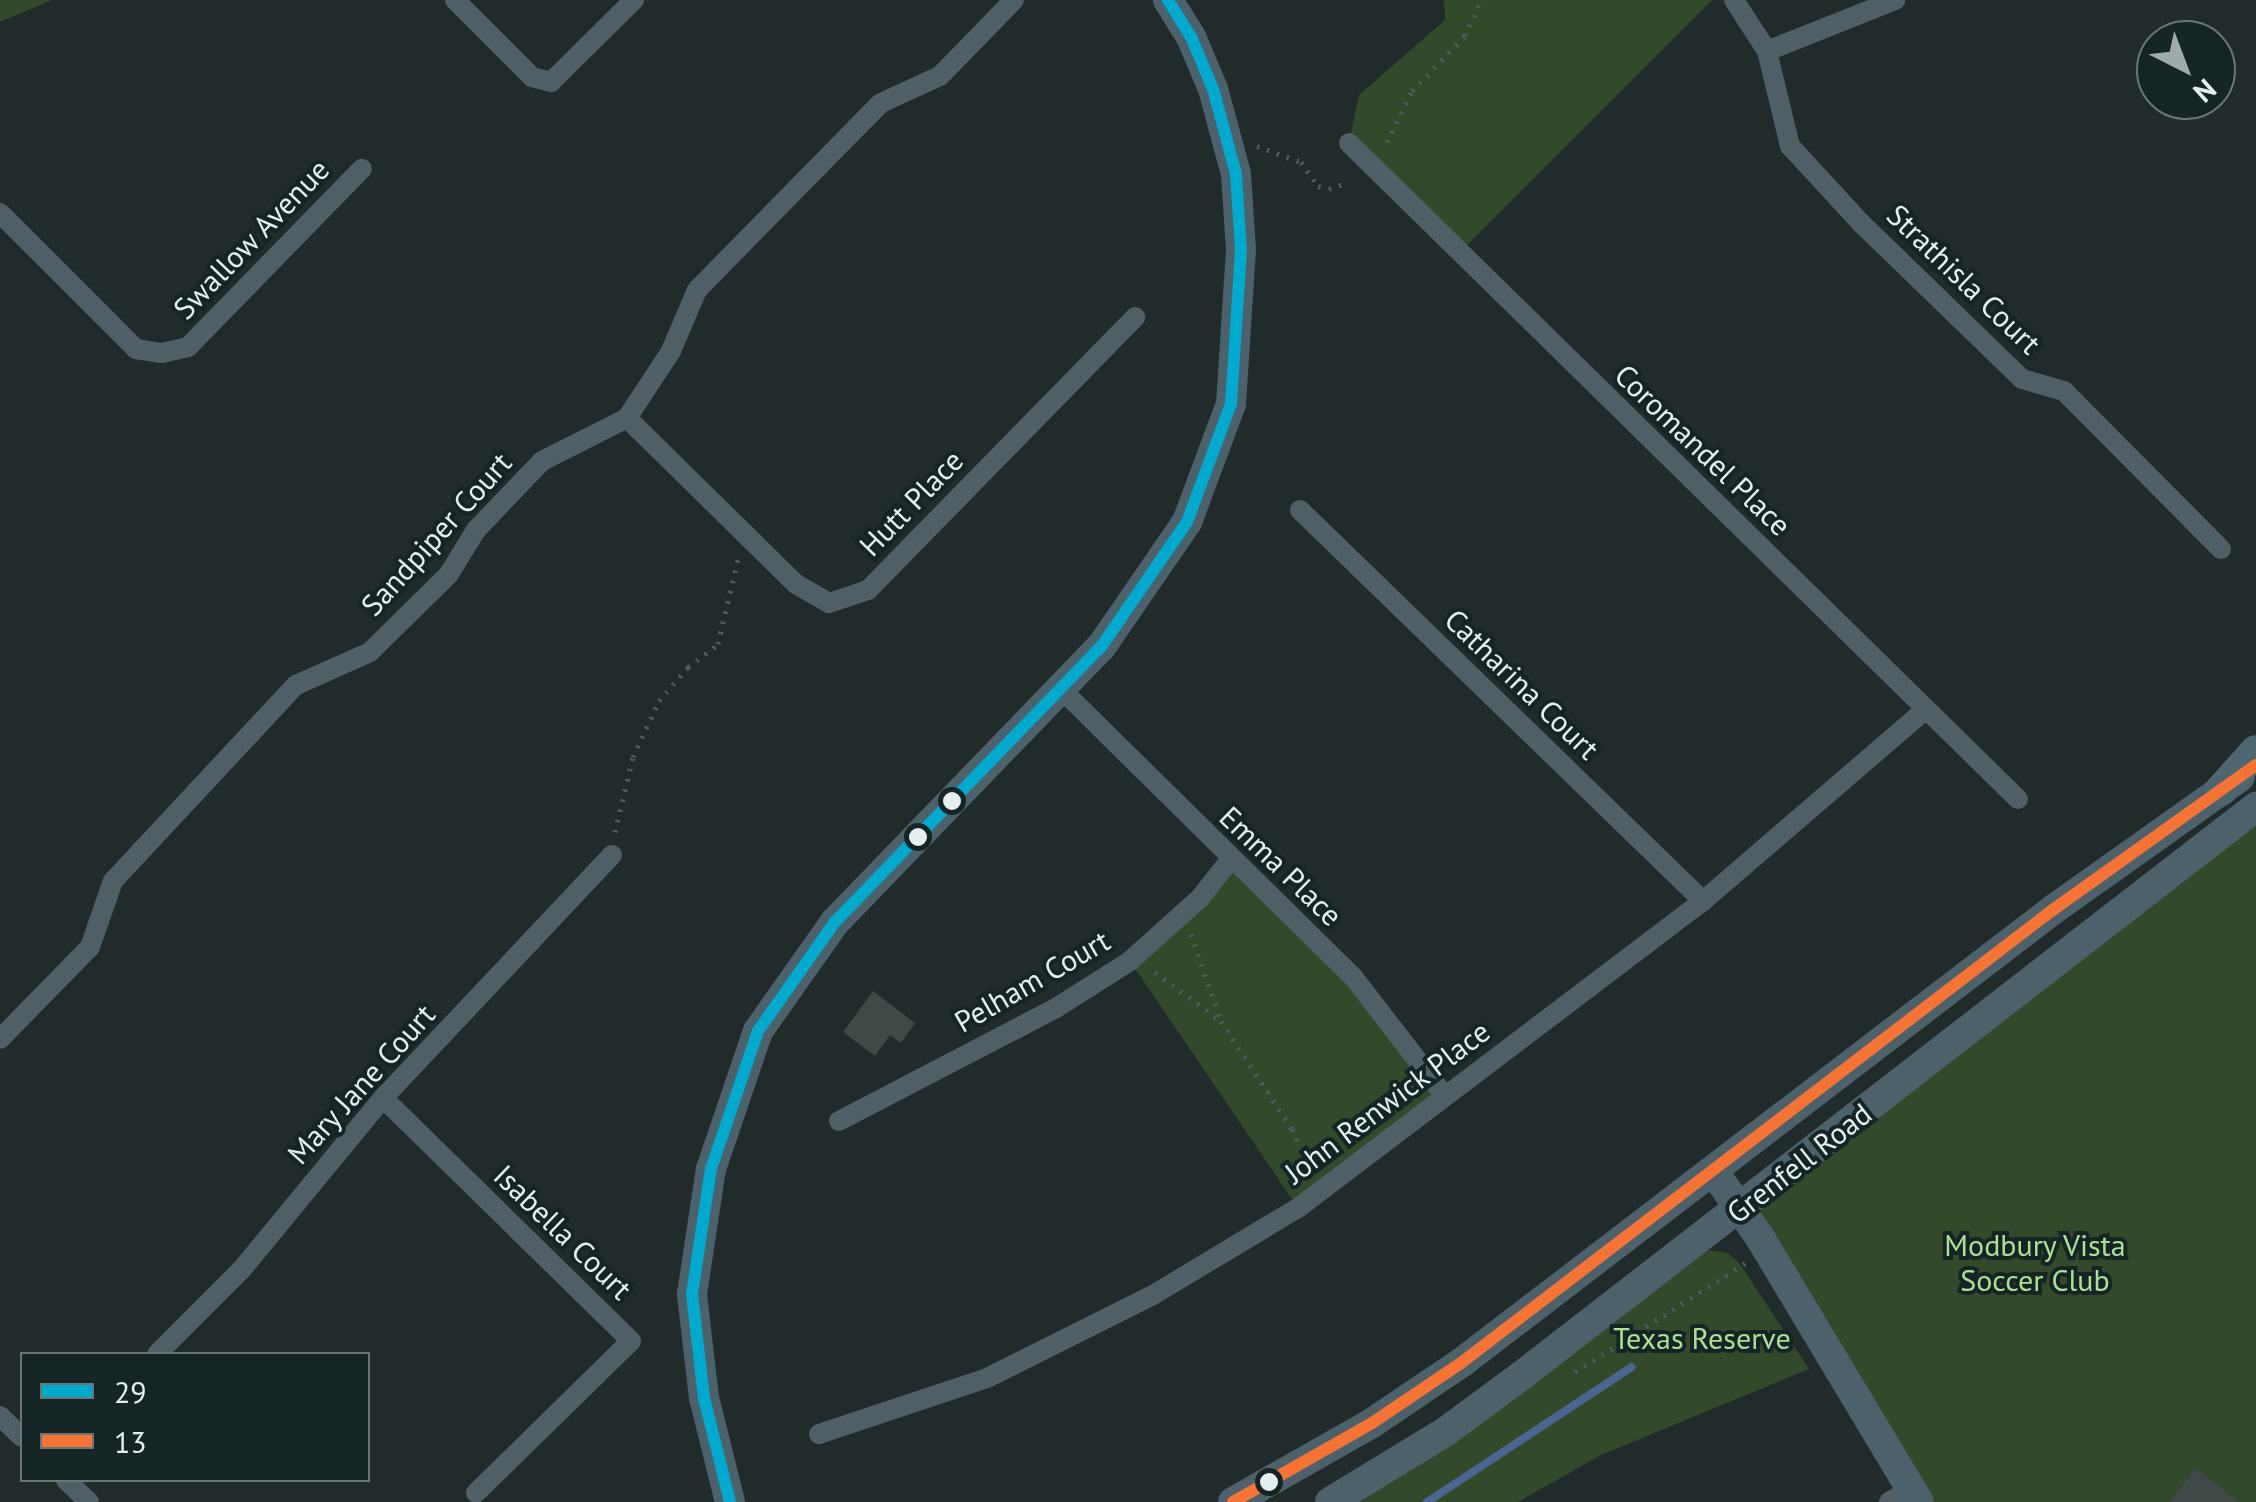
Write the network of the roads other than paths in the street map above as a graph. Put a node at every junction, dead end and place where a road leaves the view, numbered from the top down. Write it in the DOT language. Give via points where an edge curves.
graph roads {
  1 [pos="456,0"];
  2 [pos="634,0"];
  3 [pos="1014,0"];
  4 [pos="1168,0"];
  5 [pos="1734,0"];
  6 [pos="1895,0"];
  7 [pos="1767,51"];
  8 [pos="1349,143"];
  9 [pos="362,169"];
  10 [pos="0,212"];
  11 [pos="1135,318"];
  12 [pos="627,418"];
  13 [pos="1300,510"];
  14 [pos="2221,549"];
  15 [pos="1063,691"];
  16 [pos="1926,710"];
  17 [pos="2256,751"];
  18 [pos="2256,764"];
  19 [pos="2220,790"];
  20 [pos="2018,799"];
  21 [pos="2256,807"];
  22 [pos="612,855"];
  23 [pos="1230,860"];
  24 [pos="1703,900"];
  25 [pos="0,1039"];
  26 [pos="1444,1096"];
  27 [pos="383,1098"];
  28 [pos="839,1121"];
  29 [pos="1714,1172"];
  30 [pos="1740,1209"];
  31 [pos="159,1352"];
  32 [pos="0,1416"];
  33 [pos="818,1434"];
  34 [pos="20,1436"];
  35 [pos="68,1482"];
  36 [pos="476,1493"];
  37 [pos="1907,1497"];
  38 [pos="89,1502"];
  39 [pos="730,1502"];
  40 [pos="1233,1502"];
  41 [pos="1330,1502"];
  1 -- 2 [label="street" via="532,77 551,82"];
  3 -- 12 [label="street, Sandpiper Court" via="940,76 881,103 697,290 672,352"];
  4 -- 15 [label="main road" via="1213,89 1236,174 1241,250 1231,404 1188,522"];
  5 -- 7 [label="street, Strathisla Court"];
  6 -- 7 [label="street"];
  7 -- 14 [label="street, Strathisla Court" via="1790,146 2022,379 2064,391"];
  8 -- 16 [label="street, Coromandel Place"];
  9 -- 10 [label="street, Swallow Avenue" via="188,347 162,353 136,349"];
  11 -- 12 [label="street, Hutt Place" via="868,590 829,603 796,584"];
  12 -- 25 [label="street, Sandpiper Court" via="542,461 476,530 449,574 370,652 296,685 113,881 90,947"];
  13 -- 24 [label="street, Catharina Court"];
  15 -- 23 [label="street, Emma Place"];
  15 -- 39 [label="main road" via="835,922 758,1031 711,1169 692,1294 704,1398"];
  16 -- 20 [label="street, Coromandel Place"];
  16 -- 24 [label="street, John Renwick Place"];
  17 -- 19 [label="main road"];
  18 -- 19 [label="main road, Grenfell Road"];
  19 -- 29 [label="main road, Grenfell Road" via="2054,909"];
  21 -- 30 [label="main road, Grenfell Road"];
  22 -- 27 [label="street, Mary Jane Court"];
  23 -- 26 [label="street, Emma Place" via="1354,978"];
  23 -- 28 [label="street, Pelham Court" via="1130,960 1056,1008"];
  24 -- 26 [label="street, John Renwick Place"];
  26 -- 33 [label="street, John Renwick Place" via="1320,1194 1154,1294 986,1378"];
  27 -- 31 [label="street, Mary Jane Court" via="242,1270"];
  27 -- 36 [label="street, Isabella Court" via="631,1341"];
  29 -- 30 [label="main road"];
  29 -- 40 [label="main road, Grenfell Road" via="1461,1363 1372,1424"];
  30 -- 37 [label="main road"];
  30 -- 41 [label="main road, Grenfell Road" via="1445,1432"];
  32 -- 34 [label="street"];
  35 -- 38 [label="street"];
}
